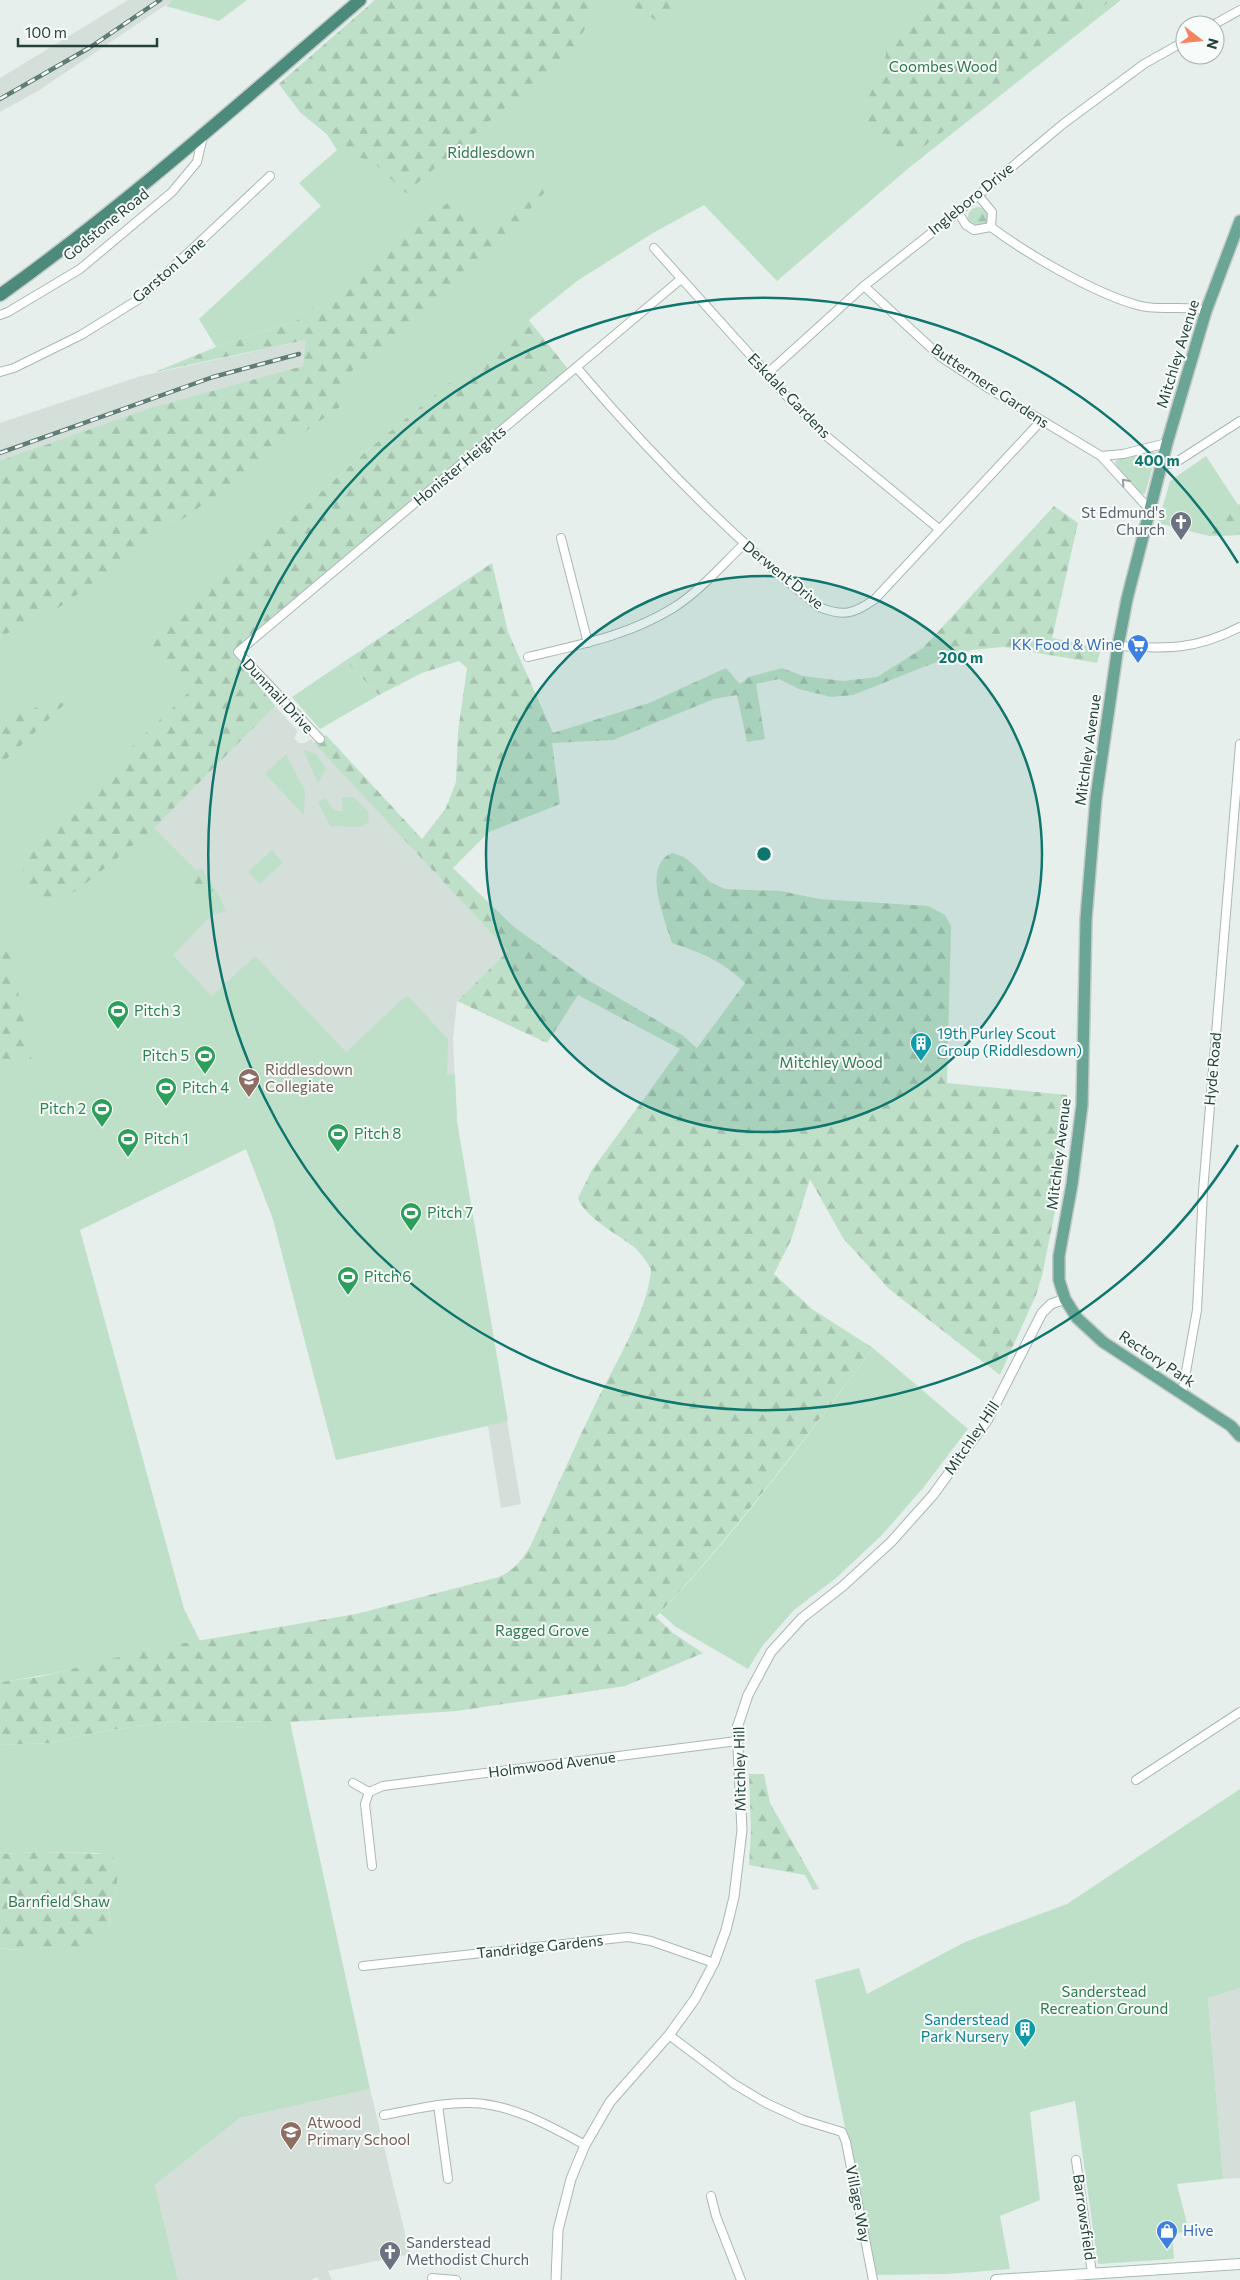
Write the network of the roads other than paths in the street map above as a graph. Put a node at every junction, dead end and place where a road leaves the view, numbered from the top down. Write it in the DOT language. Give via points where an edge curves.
graph roads {
  1 [pos="360,0"];
  2 [pos="1240,10"];
  3 [pos="1225,18"];
  4 [pos="1175,47"];
  5 [pos="204,134"];
  6 [pos="270,176"];
  7 [pos="978,195"];
  8 [pos="958,212"];
  9 [pos="1240,220"];
  10 [pos="991,226"];
  11 [pos="654,248"];
  12 [pos="681,279"];
  13 [pos="864,286"];
  14 [pos="0,295"];
  15 [pos="1206,311"];
  16 [pos="0,315"];
  17 [pos="577,368"];
  18 [pos="0,372"];
  19 [pos="769,372"];
  20 [pos="1041,421"];
  21 [pos="1240,421"];
  22 [pos="1168,443"];
  23 [pos="1101,456"];
  24 [pos="1161,466"];
  25 [pos="1149,509"];
  26 [pos="939,529"];
  27 [pos="561,538"];
  28 [pos="744,544"];
  29 [pos="1240,627"];
  30 [pos="588,643"];
  31 [pos="1118,646"];
  32 [pos="238,652"];
  33 [pos="528,657"];
  34 [pos="320,739"];
  35 [pos="1240,744"];
  36 [pos="1066,1299"];
  37 [pos="1182,1394"];
  38 [pos="1240,1436"];
  39 [pos="1240,1712"];
  40 [pos="737,1741"];
  41 [pos="1136,1780"];
  42 [pos="354,1784"];
  43 [pos="369,1792"];
  44 [pos="372,1866"];
  45 [pos="714,1963"];
  46 [pos="363,1966"];
  47 [pos="669,2034"];
  48 [pos="438,2106"];
  49 [pos="384,2115"];
  50 [pos="585,2145"];
  51 [pos="1076,2160"];
  52 [pos="448,2180"];
  53 [pos="711,2196"];
  54 [pos="1240,2264"];
  55 [pos="1092,2273"];
  56 [pos="1140,2275"];
  57 [pos="432,2278"];
  58 [pos="456,2280"];
  59 [pos="556,2280"];
  60 [pos="741,2280"];
  61 [pos="874,2280"];
  62 [pos="996,2280"];
  1 -- 5 [label="highway, Godstone Road"];
  2 -- 3 [label="street"];
  4 -- 7 [label="street, Ingleboro Drive" via="1144,64 1070,119"];
  5 -- 14 [label="highway, Godstone Road" via="70,245"];
  5 -- 16 [label="street, Godstone Road" via="196,162 172,192 80,268"];
  6 -- 18 [label="street, Garston Lane" via="139,299 81,335"];
  7 -- 8 [label="street, Ingleboro Drive"];
  7 -- 10 [label="street" via="992,212"];
  8 -- 10 [label="street" via="966,225 974,230"];
  8 -- 13 [label="street, Ingleboro Drive"];
  9 -- 15 [label="main road, Mitchley Avenue"];
  10 -- 15 [label="street" via="1043,260 1099,290 1137,305 1163,310 1196,308"];
  11 -- 12 [label="street, Eskdale Gardens"];
  12 -- 17 [label="street, Honister Heights"];
  12 -- 19 [label="street, Eskdale Gardens"];
  13 -- 19 [label="street, Ingleboro Drive"];
  13 -- 20 [label="street, Buttermere Gardens" via="941,357"];
  15 -- 22 [label="main road, Mitchley Avenue"];
  17 -- 28 [label="street, Derwent Drive" via="627,427"];
  17 -- 32 [label="street, Honister Heights"];
  19 -- 26 [label="street, Eskdale Gardens" via="771,380 826,435"];
  20 -- 23 [label="street, Buttermere Gardens"];
  20 -- 26 [label="street, Derwent Drive"];
  21 -- 24 [label="street" via="1178,461"];
  22 -- 23 [label="street"];
  22 -- 24 [label="main road, Mitchley Avenue"];
  25 -- 23 [label="street, Buttermere Gardens, one-way"];
  24 -- 25 [label="main road, Mitchley Avenue"];
  25 -- 31 [label="main road, Mitchley Avenue"];
  26 -- 28 [label="street, Derwent Drive" via="875,599 848,614 819,607"];
  27 -- 30 [label="street"];
  28 -- 30 [label="street" via="674,607 612,637"];
  29 -- 31 [label="street" via="1195,646"];
  30 -- 33 [label="street"];
  31 -- 36 [label="main road, Mitchley Avenue" via="1096,798 1086,919 1082,1105 1059,1256 1059,1280"];
  32 -- 34 [label="street, Dunmail Drive"];
  35 -- 37 [label="street, Hyde Road" via="1196,1310"];
  36 -- 37 [label="main road, Rectory Park" via="1077,1318 1103,1342"];
  36 -- 40 [label="street, Mitchley Hill" via="1052,1304 1042,1313 988,1419 933,1495 891,1542 802,1618 771,1652 748,1695 737,1728"];
  37 -- 38 [label="main road, Rectory Park" via="1231,1426"];
  39 -- 41 [label="street"];
  40 -- 43 [label="street, Holmwood Avenue" via="383,1786"];
  40 -- 45 [label="street, Mitchley Hill" via="742,1830 739,1864 726,1930"];
  42 -- 43 [label="street"];
  43 -- 44 [label="street" via="365,1804"];
  45 -- 46 [label="street, Tandridge Gardens" via="651,1941 628,1937"];
  45 -- 47 [label="street, Mitchley Hill" via="695,1999"];
  47 -- 50 [label="street, Mitchley Hill" via="610,2102"];
  47 -- 61 [label="street, Village Way" via="766,2103 803,2120 839,2130 846,2142"];
  48 -- 49 [label="street"];
  48 -- 50 [label="street" via="473,2103 504,2108"];
  48 -- 52 [label="street"];
  50 -- 59 [label="street, Mitchley Hill" via="571,2179 558,2230"];
  51 -- 55 [label="street, Barrowsfield"];
  53 -- 60 [label="street"];
  54 -- 56 [label="main road"];
  55 -- 56 [label="main road"];
  55 -- 62 [label="main road"];
  57 -- 58 [label="street"];
}
